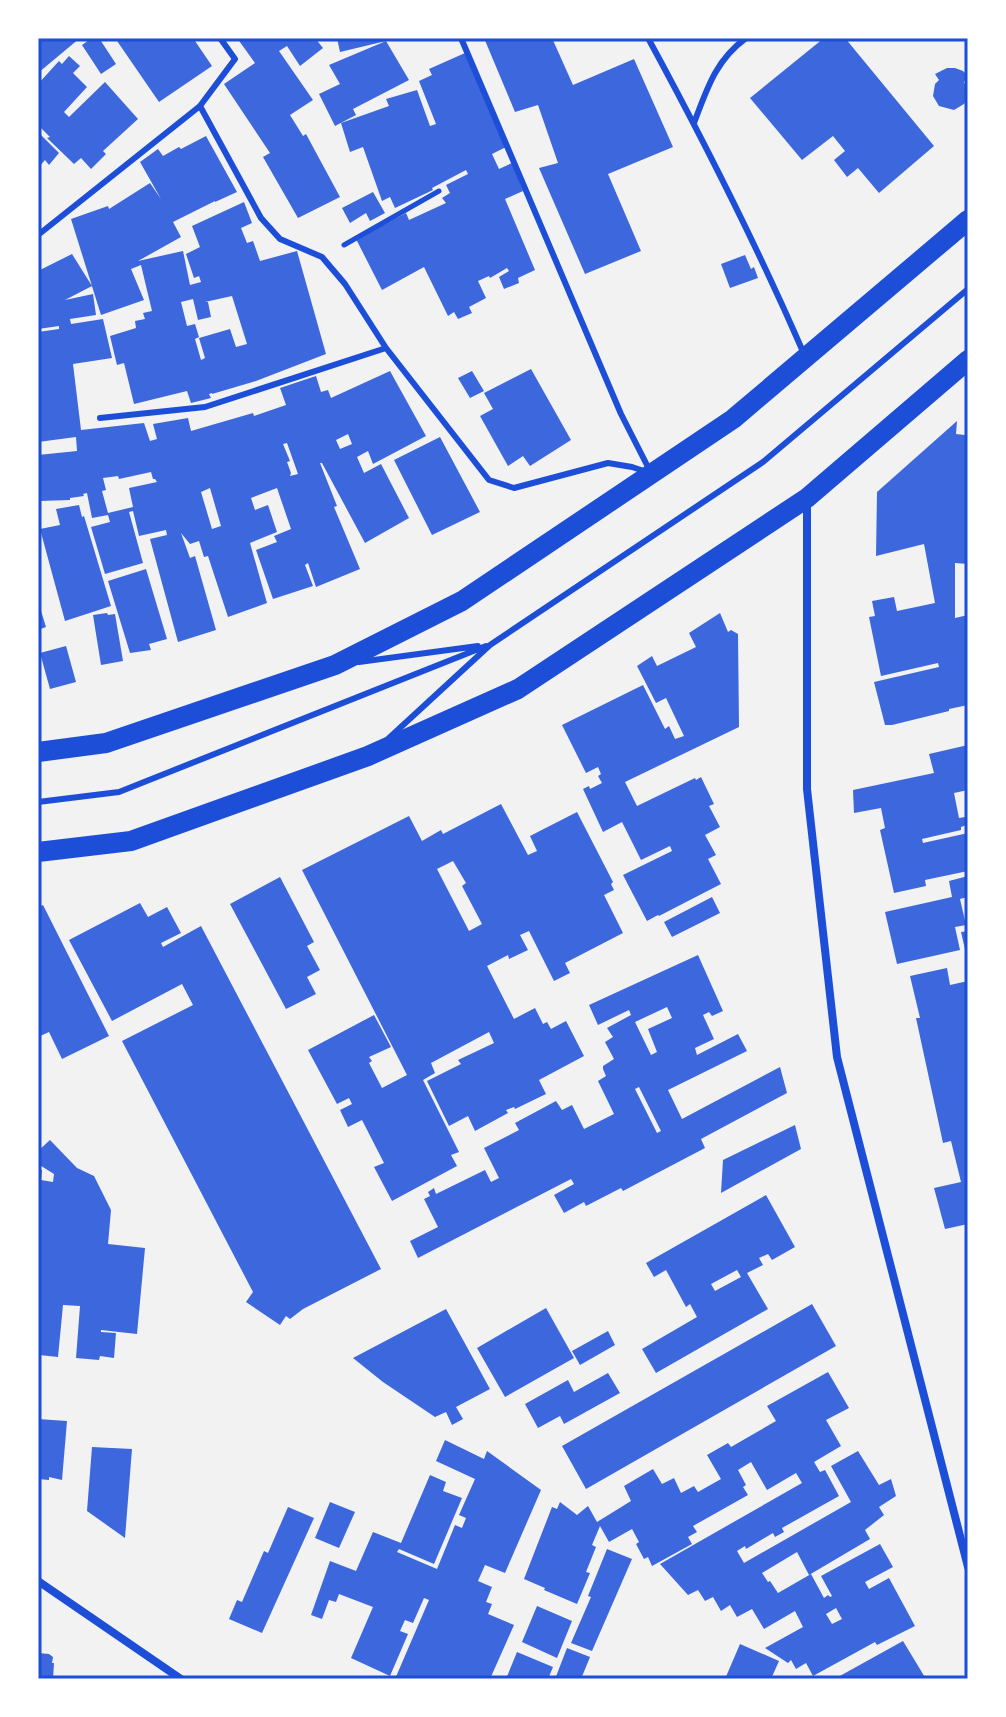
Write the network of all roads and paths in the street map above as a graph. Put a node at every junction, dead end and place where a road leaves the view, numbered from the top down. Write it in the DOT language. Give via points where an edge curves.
graph roads {
  1 [pos="220,38"];
  2 [pos="461,38"];
  3 [pos="648,38"];
  4 [pos="746,38"];
  5 [pos="200,106"];
  6 [pos="694,123"];
  7 [pos="439,191"];
  8 [pos="968,220"];
  9 [pos="38,235"];
  10 [pos="322,257"];
  11 [pos="968,289"];
  12 [pos="386,348"];
  13 [pos="805,357"];
  14 [pos="968,360"];
  15 [pos="100,418"];
  16 [pos="651,474"];
  17 [pos="807,498"];
  18 [pos="490,645"];
  19 [pos="335,665"];
  20 [pos="38,752"];
  21 [pos="368,756"];
  22 [pos="38,802"];
  23 [pos="38,852"];
  24 [pos="968,1567"];
  25 [pos="38,1581"];
  26 [pos="181,1679"];
  1 -- 5 [label="lane" via="235,59"];
  2 -- 16 [label="lane"];
  3 -- 6 [label="lane"];
  4 -- 6 [label="lane" via="719,64"];
  5 -- 9 [label="lane"];
  5 -- 10 [label="lane" via="261,218 280,239"];
  6 -- 13 [label="lane"];
  7 -- 10 [label="path"];
  8 -- 13 [label="main road"];
  10 -- 12 [label="lane"];
  11 -- 18 [label="lane" via="763,462"];
  12 -- 15 [label="lane" via="205,407"];
  12 -- 16 [label="lane" via="489,480 514,488 608,463"];
  13 -- 16 [label="main road" via="733,419"];
  14 -- 17 [label="main road"];
  16 -- 19 [label="main road" via="462,601"];
  17 -- 21 [label="main road" via="518,689"];
  17 -- 24 [label="street" via="807,789 837,1057"];
  18 -- 19 [label="lane"];
  18 -- 21 [label="lane"];
  18 -- 22 [label="lane" via="119,792"];
  19 -- 20 [label="main road" via="106,743"];
  21 -- 23 [label="main road" via="131,841"];
  25 -- 26 [label="street"];
}
